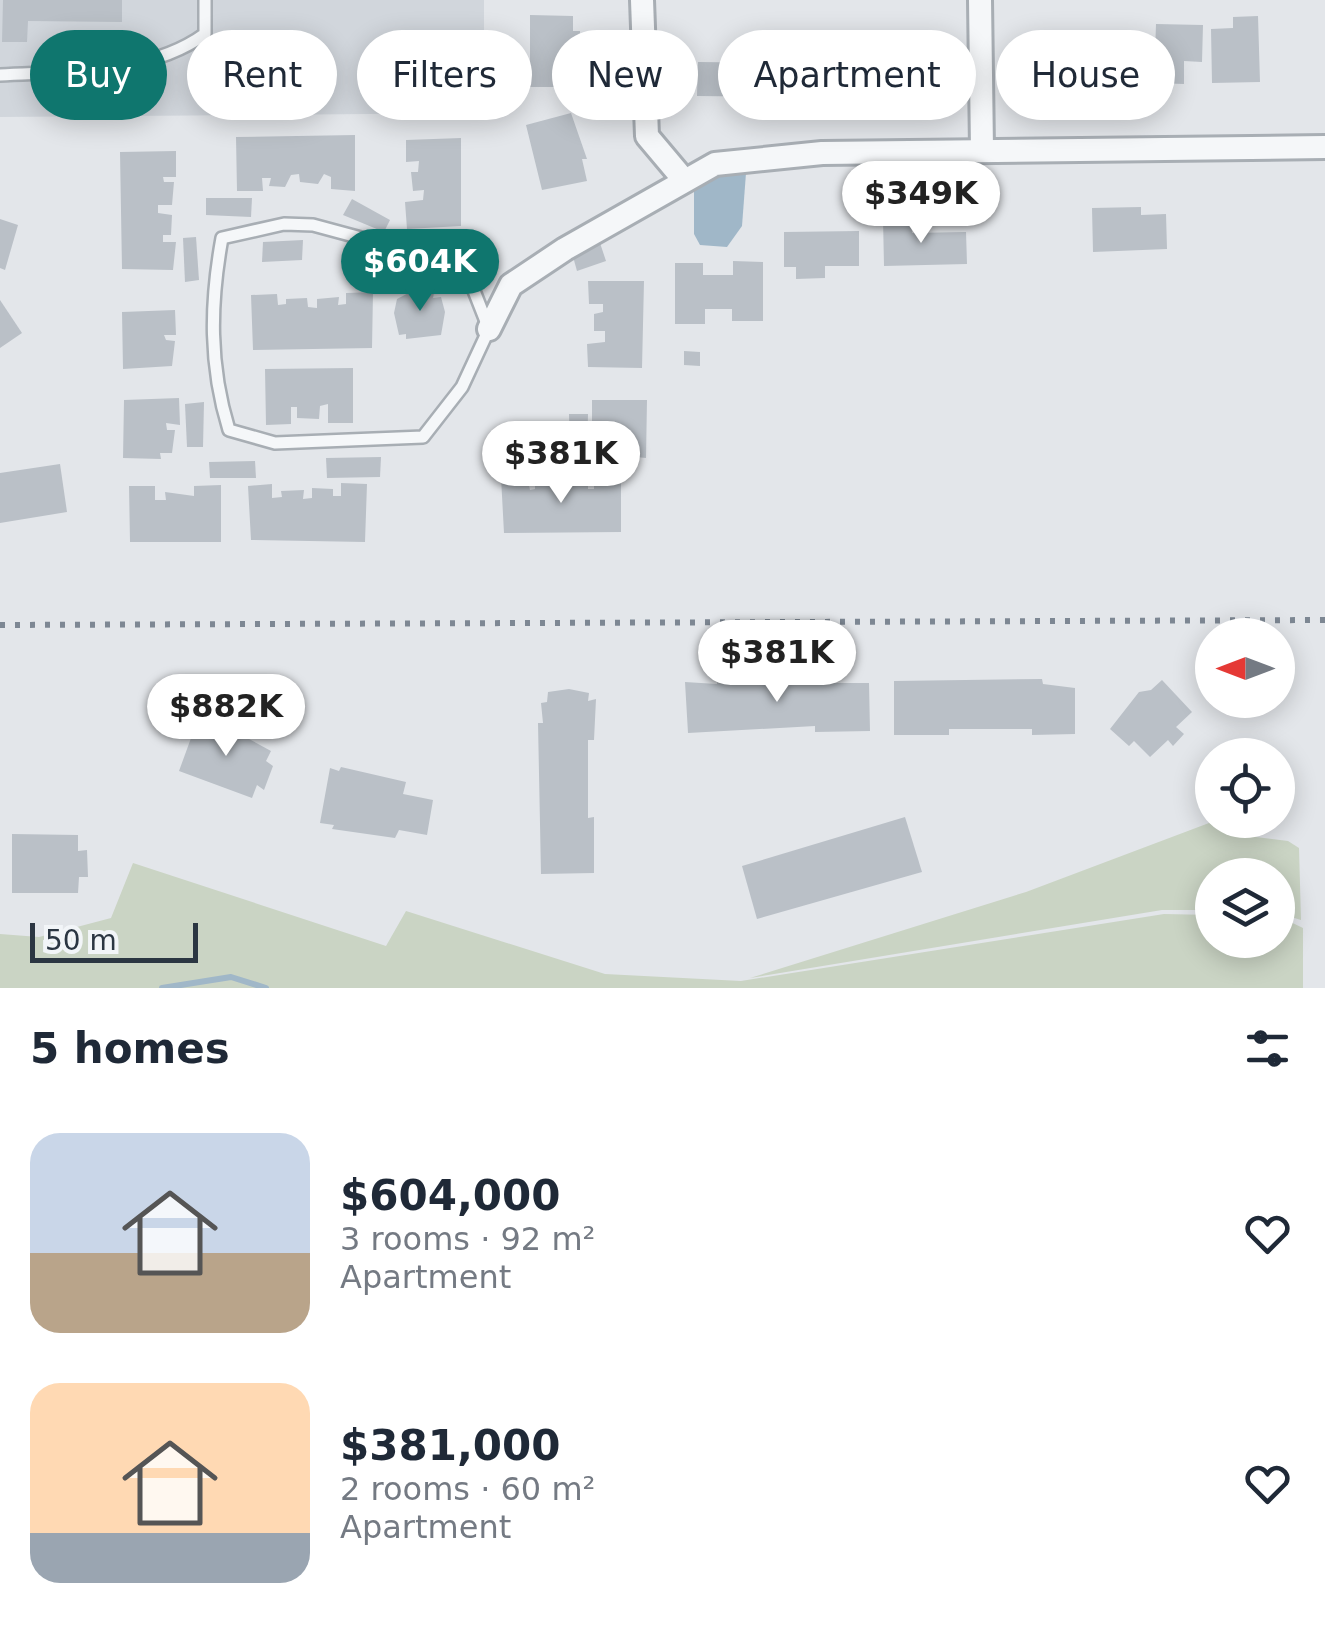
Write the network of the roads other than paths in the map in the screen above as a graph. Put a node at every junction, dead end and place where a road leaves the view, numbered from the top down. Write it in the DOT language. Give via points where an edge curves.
graph roads {
  1 [pos="205,0"];
  2 [pos="642,0"];
  3 [pos="980,0"];
  4 [pos="0,75"];
  5 [pos="1325,147"];
  6 [pos="982,149"];
  7 [pos="684,180"];
  8 [pos="488,329"];
  1 -- 4 [label="lane" via="205,34 178,54"];
  2 -- 7 [label="street" via="647,136"];
  3 -- 6 [label="street"];
  5 -- 6 [label="street"];
  6 -- 7 [label="street" via="822,152 715,164"];
  7 -- 8 [label="street" via="511,285"];
  8 -- 8 [label="lane" via="462,387 423,438 275,443 229,430 214,384 212,333 222,238 284,224 313,225 376,242 406,258 460,255"];
}
